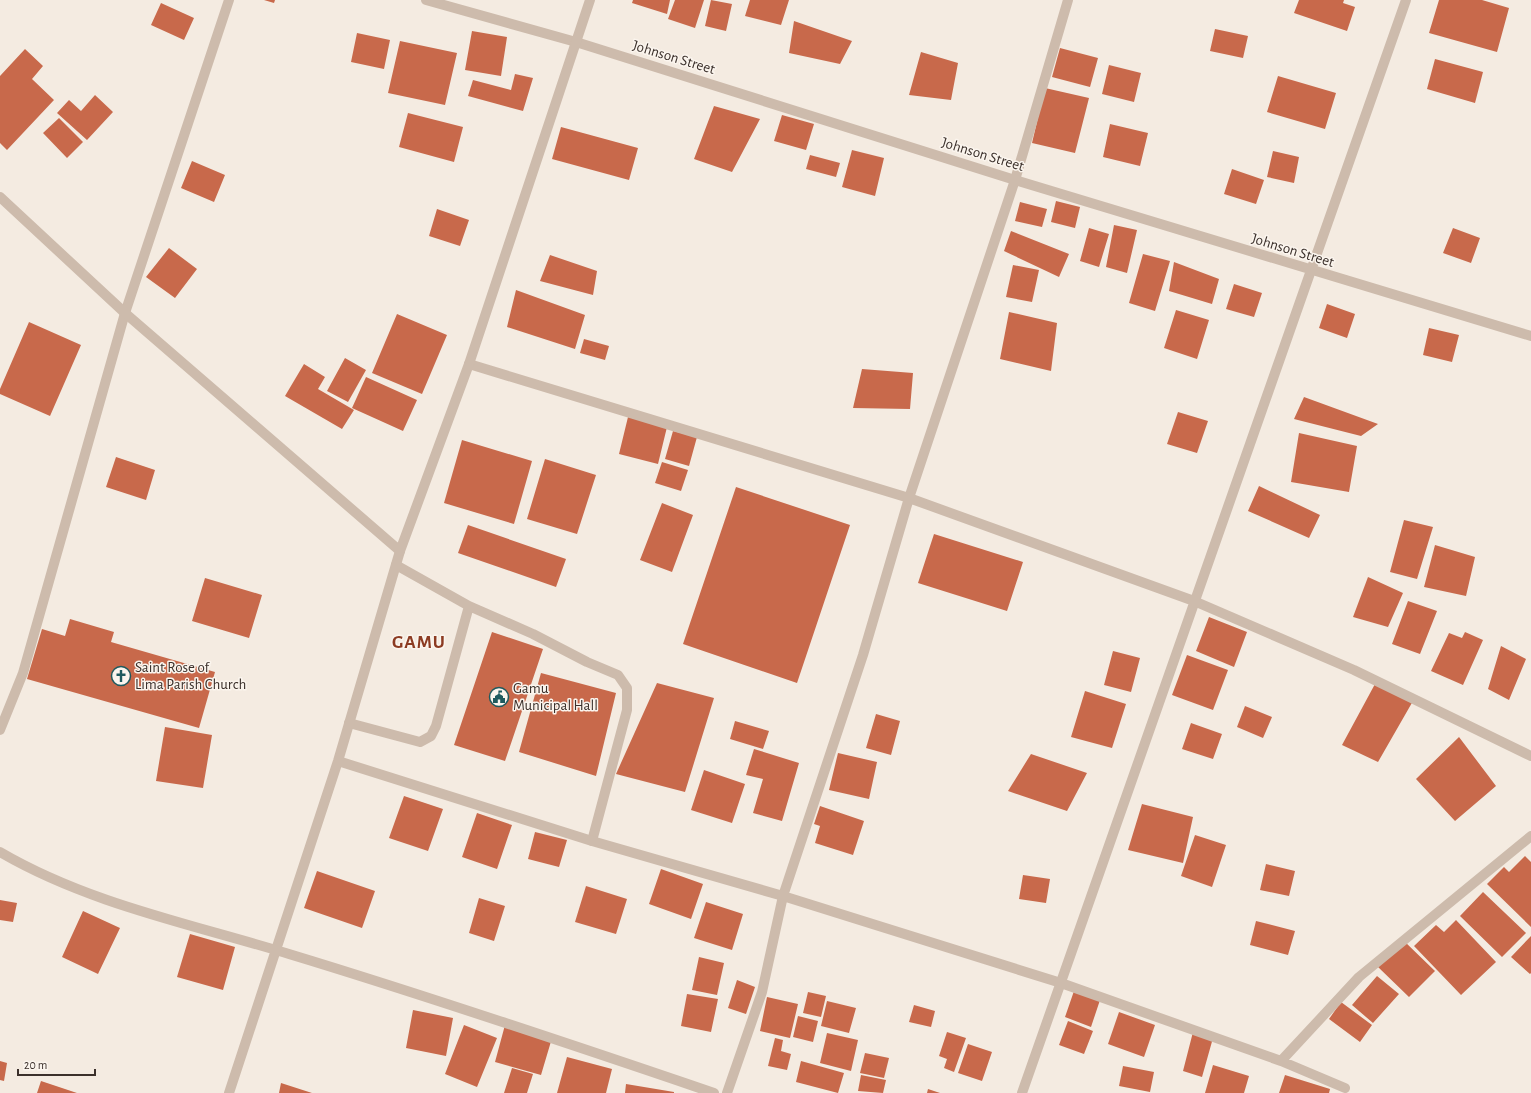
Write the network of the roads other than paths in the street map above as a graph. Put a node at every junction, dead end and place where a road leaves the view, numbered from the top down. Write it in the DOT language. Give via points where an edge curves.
graph roads {
  1 [pos="229,0"];
  2 [pos="426,0"];
  3 [pos="590,0"];
  4 [pos="1068,0"];
  5 [pos="1406,0"];
  6 [pos="576,42"];
  7 [pos="1015,180"];
  8 [pos="0,197"];
  9 [pos="1310,271"];
  10 [pos="125,313"];
  11 [pos="1531,336"];
  12 [pos="469,364"];
  13 [pos="909,498"];
  14 [pos="400,551"];
  15 [pos="396,565"];
  16 [pos="1194,601"];
  17 [pos="468,606"];
  18 [pos="349,723"];
  19 [pos="0,730"];
  20 [pos="1531,756"];
  21 [pos="338,761"];
  22 [pos="1531,836"];
  23 [pos="592,841"];
  24 [pos="0,852"];
  25 [pos="783,896"];
  26 [pos="276,950"];
  27 [pos="1061,983"];
  28 [pos="1281,1061"];
  29 [pos="1345,1088"];
  30 [pos="229,1093"];
  31 [pos="714,1093"];
  32 [pos="727,1093"];
  33 [pos="1022,1093"];
  1 -- 10 [label="street"];
  2 -- 6 [label="street, Johnson Street"];
  3 -- 6 [label="street"];
  4 -- 7 [label="street"];
  5 -- 9 [label="street"];
  6 -- 7 [label="street, Johnson Street"];
  6 -- 12 [label="street"];
  7 -- 9 [label="street, Johnson Street"];
  7 -- 13 [label="street"];
  8 -- 10 [label="street"];
  9 -- 11 [label="street, Johnson Street"];
  9 -- 16 [label="street"];
  10 -- 14 [label="street"];
  10 -- 19 [label="street" via="23,673"];
  12 -- 13 [label="street"];
  12 -- 14 [label="street"];
  13 -- 16 [label="street"];
  13 -- 25 [label="street" via="863,655"];
  14 -- 15 [label="street"];
  15 -- 17 [label="street"];
  15 -- 18 [label="street"];
  16 -- 20 [label="street" via="1354,670"];
  16 -- 27 [label="street"];
  17 -- 18 [label="street" via="436,726 431,736 420,742"];
  17 -- 23 [label="street" via="618,675 627,688 627,710"];
  18 -- 21 [label="street"];
  21 -- 23 [label="street"];
  21 -- 26 [label="street"];
  22 -- 28 [label="street" via="1359,977"];
  23 -- 25 [label="street"];
  24 -- 26 [label="street" via="59,881 152,916"];
  25 -- 27 [label="street"];
  25 -- 32 [label="street" via="762,992"];
  26 -- 30 [label="street"];
  26 -- 31 [label="street" via="440,1000"];
  27 -- 28 [label="street"];
  27 -- 33 [label="street"];
  28 -- 29 [label="street"];
}
